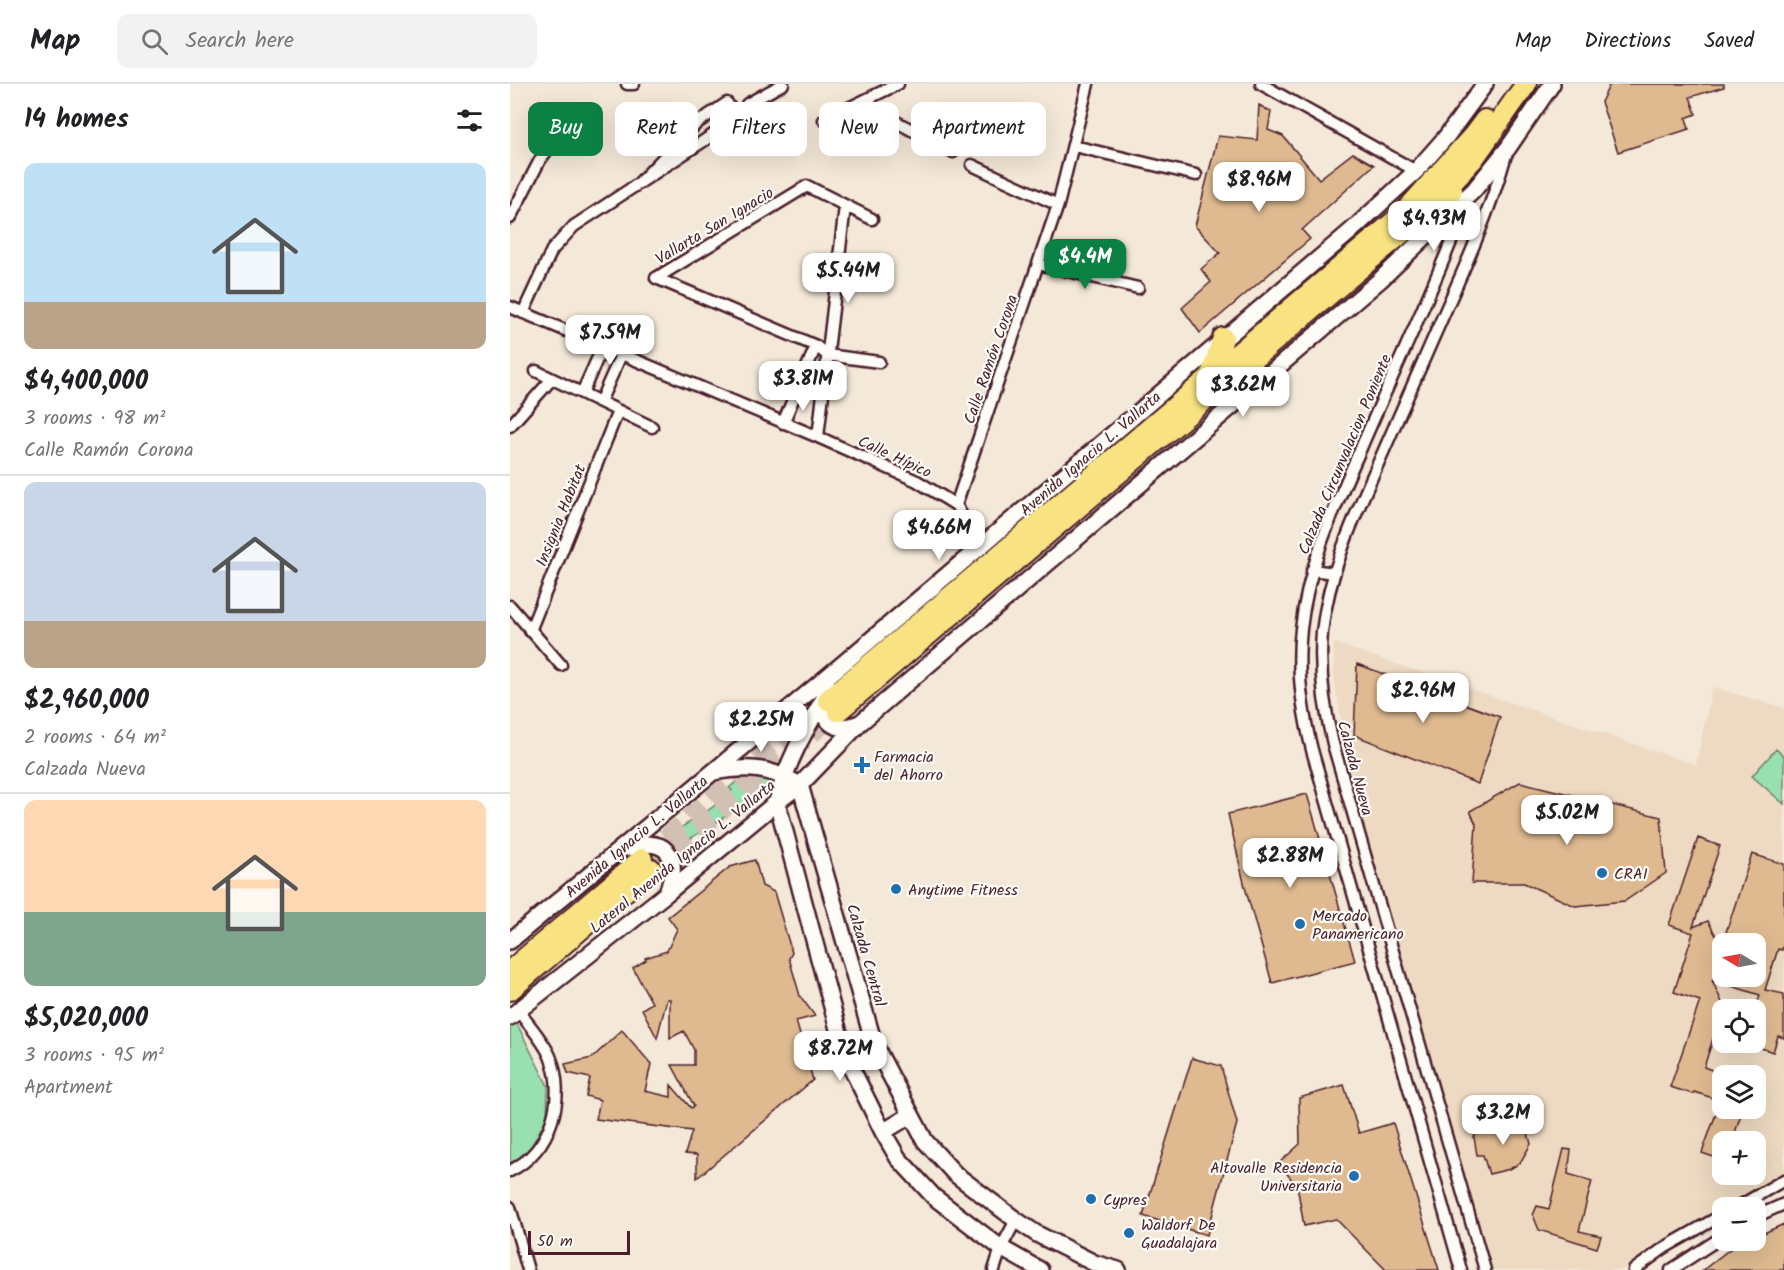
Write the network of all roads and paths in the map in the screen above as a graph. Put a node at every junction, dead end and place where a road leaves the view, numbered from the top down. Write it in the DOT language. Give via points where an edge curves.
graph roads {
  1 [pos="627,84"];
  2 [pos="634,84"];
  3 [pos="783,84"];
  4 [pos="898,84"];
  5 [pos="1088,84"];
  6 [pos="1261,84"];
  7 [pos="1485,84"];
  8 [pos="1511,84"];
  9 [pos="1526,84"];
  10 [pos="1552,84"];
  11 [pos="752,102"];
  12 [pos="863,102"];
  13 [pos="1074,146"];
  14 [pos="1508,148"];
  15 [pos="543,156"];
  16 [pos="972,165"];
  17 [pos="1462,170"];
  18 [pos="1416,171"];
  19 [pos="1196,175"];
  20 [pos="638,184"];
  21 [pos="845,206"];
  22 [pos="1058,206"];
  23 [pos="1448,215"];
  24 [pos="510,218"];
  25 [pos="872,219"];
  26 [pos="1432,230"];
  27 [pos="1038,264"];
  28 [pos="1138,288"];
  29 [pos="510,307"];
  30 [pos="523,313"];
  31 [pos="1223,338"];
  32 [pos="603,346"];
  33 [pos="816,346"];
  34 [pos="621,354"];
  35 [pos="827,355"];
  36 [pos="1400,360"];
  37 [pos="879,362"];
  38 [pos="1420,370"];
  39 [pos="536,371"];
  40 [pos="1268,376"];
  41 [pos="551,380"];
  42 [pos="1217,380"];
  43 [pos="582,393"];
  44 [pos="600,402"];
  45 [pos="618,411"];
  46 [pos="783,423"];
  47 [pos="510,426"];
  48 [pos="652,428"];
  49 [pos="818,437"];
  50 [pos="956,505"];
  51 [pos="980,548"];
  52 [pos="1312,570"];
  53 [pos="1334,573"];
  54 [pos="510,606"];
  55 [pos="530,631"];
  56 [pos="845,662"];
  57 [pos="561,665"];
  58 [pos="828,706"];
  59 [pos="860,723"];
  60 [pos="712,772"];
  61 [pos="783,776"];
  62 [pos="800,785"];
  63 [pos="777,802"];
  64 [pos="622,849"];
  65 [pos="668,893"];
  66 [pos="510,942"];
  67 [pos="510,971"];
  68 [pos="510,990"];
  69 [pos="514,1014"];
  70 [pos="911,1115"];
  71 [pos="883,1132"];
  72 [pos="510,1172"];
  73 [pos="1784,1180"];
  74 [pos="1755,1197"];
  75 [pos="1784,1204"];
  76 [pos="510,1207"];
  77 [pos="1766,1212"];
  78 [pos="1016,1220"];
  79 [pos="1712,1221"];
  80 [pos="1712,1243"];
  81 [pos="1001,1248"];
  82 [pos="528,1270"];
  83 [pos="994,1270"];
  84 [pos="1040,1270"];
  85 [pos="1118,1270"];
  86 [pos="1461,1270"];
  87 [pos="1485,1270"];
  88 [pos="1634,1270"];
  89 [pos="1671,1270"];
  1 -- 2 [label="street"];
  3 -- 11 [label="street"];
  4 -- 12 [label="street"];
  5 -- 13 [label="street, Calle Ramón Corona"];
  6 -- 18 [label="street"];
  7 -- 18 [label="street, Avenida Ignacio L. Vallarta"];
  8 -- 42 [label="highway, Avenida Ignacio L. Vallarta" via="1473,136 1402,215"];
  9 -- 17 [label="highway, Avenida Ignacio L. Vallarta"];
  10 -- 14 [label="street"];
  13 -- 19 [label="street"];
  13 -- 22 [label="street, Calle Ramón Corona"];
  14 -- 23 [label="street"];
  14 -- 38 [label="street, Calzada Nueva" via="1469,256"];
  15 -- 24 [label="street"];
  16 -- 22 [label="street"];
  17 -- 26 [label="highway"];
  17 -- 42 [label="highway, Avenida Ignacio L. Vallarta" via="1417,220"];
  18 -- 31 [label="street, Avenida Ignacio L. Vallarta"];
  20 -- 20 [label="street" via="737,119 728,103 697,123"];
  20 -- 30 [label="street" via="574,226 552,250"];
  21 -- 25 [label="street, Vallarta San Ignacio"];
  21 -- 33 [label="street, Vallarta San Ignacio" via="807,186 656,278"];
  21 -- 35 [label="street"];
  22 -- 27 [label="street, Calle Ramón Corona"];
  23 -- 26 [label="street"];
  23 -- 36 [label="street, Calzada Circunvalacion Poniente" via="1455,232"];
  26 -- 40 [label="street"];
  27 -- 28 [label="street"];
  27 -- 50 [label="street, Calle Ramón Corona"];
  29 -- 30 [label="street, Calle Hípico"];
  30 -- 32 [label="street, Calle Hípico"];
  31 -- 42 [label="highway"];
  31 -- 51 [label="street, Avenida Ignacio L. Vallarta"];
  32 -- 34 [label="street, Calle Hípico"];
  32 -- 43 [label="street"];
  33 -- 35 [label="street, Vallarta San Ignacio"];
  33 -- 46 [label="street"];
  34 -- 44 [label="street"];
  34 -- 46 [label="street, Calle Hípico"];
  35 -- 37 [label="street"];
  35 -- 49 [label="street"];
  36 -- 38 [label="street"];
  36 -- 52 [label="street, Calzada Circunvalacion Poniente" via="1335,506"];
  38 -- 53 [label="street, Calzada Nueva"];
  39 -- 41 [label="street"];
  40 -- 42 [label="highway"];
  40 -- 59 [label="street, Lateral Avenida Ignacio L. Vallarta"];
  41 -- 43 [label="street"];
  41 -- 47 [label="street"];
  42 -- 58 [label="highway, Avenida Ignacio L. Vallarta"];
  43 -- 44 [label="street"];
  44 -- 45 [label="street"];
  45 -- 48 [label="street"];
  45 -- 55 [label="street, Insignia Habitat"];
  46 -- 49 [label="street, Calle Hípico"];
  49 -- 50 [label="street, Calle Hípico" via="917,481"];
  50 -- 51 [label="street, Calle Hípico"];
  51 -- 56 [label="street, Avenida Ignacio L. Vallarta"];
  52 -- 53 [label="street"];
  52 -- 86 [label="street, Calzada Circunvalacion Poniente" via="1300,631 1305,721"];
  53 -- 87 [label="street, Calzada Nueva" via="1322,633 1326,716"];
  54 -- 55 [label="street"];
  55 -- 57 [label="street"];
  56 -- 58 [label="street"];
  56 -- 60 [label="street, Avenida Ignacio L. Vallarta"];
  58 -- 59 [label="street" via="827,721 838,728"];
  58 -- 61 [label="street"];
  59 -- 62 [label="street, Lateral Avenida Ignacio L. Vallarta"];
  60 -- 61 [label="street" via="748,768"];
  60 -- 64 [label="street, Avenida Ignacio L. Vallarta"];
  61 -- 62 [label="street"];
  61 -- 63 [label="street"];
  62 -- 63 [label="street, Lateral Avenida Ignacio L. Vallarta"];
  62 -- 70 [label="street, Calzada Central" via="874,1044"];
  63 -- 65 [label="street, Lateral Avenida Ignacio L. Vallarta"];
  63 -- 71 [label="street" via="845,1055"];
  64 -- 65 [label="street" via="648,844 665,849 674,867"];
  64 -- 66 [label="street, Avenida Ignacio L. Vallarta"];
  65 -- 69 [label="street, Lateral Avenida Ignacio L. Vallarta"];
  67 -- 68 [label="highway, Avenida Ignacio L. Vallarta" via="647,864"];
  69 -- 72 [label="street" via="549,1054 556,1076 556,1104 538,1149"];
  70 -- 71 [label="street"];
  70 -- 78 [label="street, Calzada Central" via="925,1141 955,1174"];
  71 -- 81 [label="street" via="898,1158 934,1197"];
  73 -- 74 [label="street"];
  75 -- 77 [label="street"];
  76 -- 82 [label="street"];
  78 -- 81 [label="street"];
  78 -- 85 [label="street, Calzada Central" via="1094,1263"];
  79 -- 88 [label="street"];
  80 -- 89 [label="street"];
  81 -- 83 [label="street"];
  81 -- 84 [label="street"];
}
